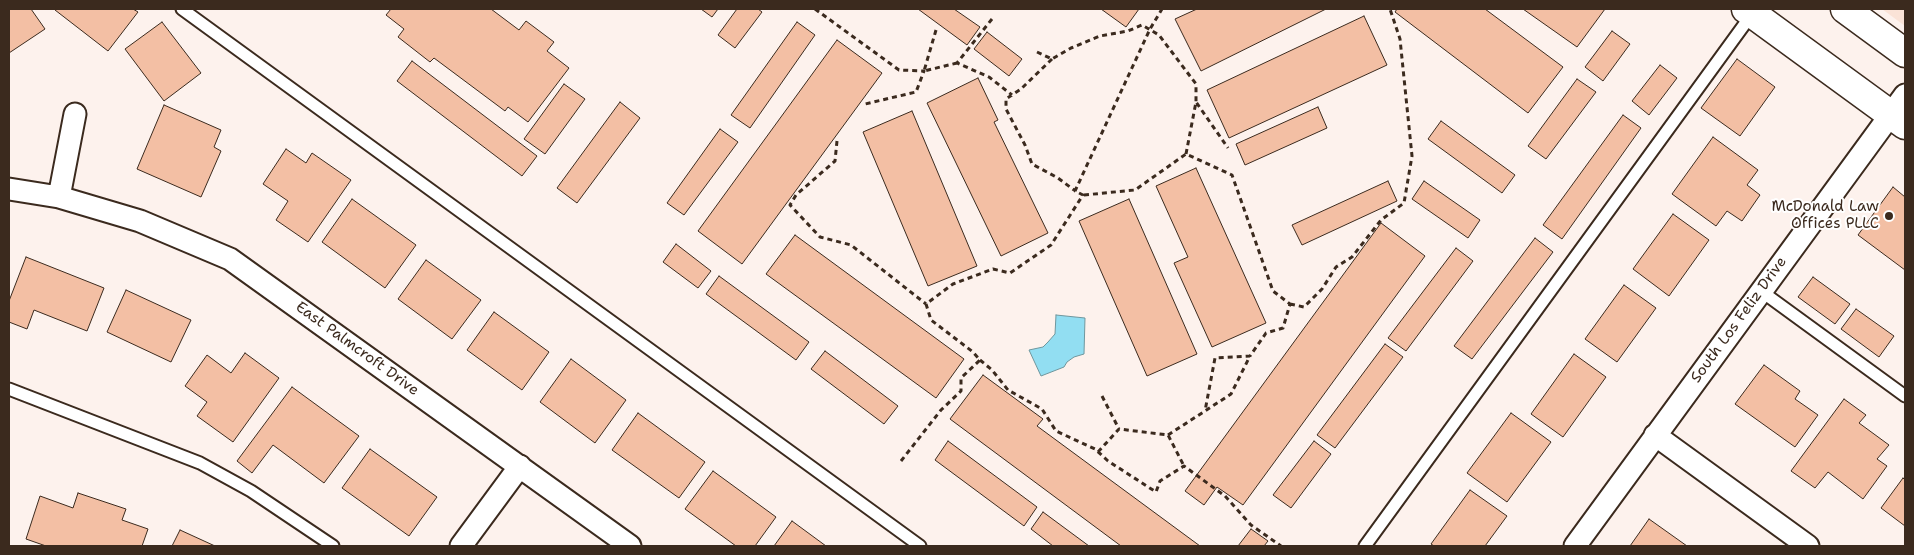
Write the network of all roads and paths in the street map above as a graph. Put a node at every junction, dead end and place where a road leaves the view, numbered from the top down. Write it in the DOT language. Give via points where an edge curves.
graph roads {
  1 [pos="182,9"];
  2 [pos="814,9"];
  3 [pos="1162,9"];
  4 [pos="1390,9"];
  5 [pos="1845,9"];
  6 [pos="1749,11"];
  7 [pos="992,20"];
  8 [pos="1150,29"];
  9 [pos="936,30"];
  10 [pos="1037,52"];
  11 [pos="1905,53"];
  12 [pos="1052,59"];
  13 [pos="957,63"];
  14 [pos="924,71"];
  15 [pos="1012,95"];
  16 [pos="1196,102"];
  17 [pos="865,104"];
  18 [pos="1900,111"];
  19 [pos="75,114"];
  20 [pos="837,141"];
  21 [pos="1228,148"];
  22 [pos="1186,154"];
  23 [pos="1074,190"];
  24 [pos="1083,195"];
  25 [pos="12,196"];
  26 [pos="59,197"];
  27 [pos="1761,291"];
  28 [pos="926,304"];
  29 [pos="1290,304"];
  30 [pos="1250,356"];
  31 [pos="980,360"];
  32 [pos="9,389"];
  33 [pos="1102,396"];
  34 [pos="1905,396"];
  35 [pos="1206,411"];
  36 [pos="1119,429"];
  37 [pos="1168,435"];
  38 [pos="1655,435"];
  39 [pos="1098,452"];
  40 [pos="901,461"];
  41 [pos="520,466"];
  42 [pos="1184,466"];
  43 [pos="332,546"];
  44 [pos="462,546"];
  45 [pos="630,546"];
  46 [pos="920,546"];
  47 [pos="1281,546"];
  48 [pos="1365,546"];
  49 [pos="1575,546"];
  50 [pos="1808,546"];
  1 -- 46 [label="lane"];
  2 -- 14 [label="path" via="899,70"];
  3 -- 8 [label="path"];
  4 -- 29 [label="path" via="1400,39 1412,156 1404,203 1381,220 1352,258 1336,267 1322,289 1304,307"];
  5 -- 11 [label="main road"];
  6 -- 18 [label="main road"];
  6 -- 48 [label="lane"];
  7 -- 13 [label="path"];
  8 -- 12 [label="path" via="1142,25 1128,32 1100,36"];
  8 -- 16 [label="path" via="1159,35 1196,84"];
  8 -- 23 [label="path"];
  9 -- 14 [label="path"];
  10 -- 12 [label="path"];
  12 -- 15 [label="path"];
  13 -- 14 [label="path"];
  13 -- 15 [label="path" via="989,77"];
  14 -- 17 [label="path" via="916,92"];
  15 -- 23 [label="path" via="1006,98 1006,108 1032,164"];
  16 -- 21 [label="path"];
  16 -- 22 [label="path"];
  18 -- 27 [label="street, South Los Feliz Drive"];
  19 -- 26 [label="street"];
  20 -- 28 [label="path" via="835,161 796,195 790,205 820,237 851,245"];
  22 -- 24 [label="path" via="1135,190"];
  22 -- 29 [label="path" via="1232,175 1273,291"];
  23 -- 24 [label="path"];
  24 -- 28 [label="path" via="1051,245 1010,273 993,269 954,284"];
  25 -- 26 [label="street, East Palmcroft Drive"];
  26 -- 41 [label="street, East Palmcroft Drive" via="140,221 230,259"];
  27 -- 34 [label="lane"];
  27 -- 38 [label="street, South Los Feliz Drive"];
  28 -- 31 [label="path" via="931,320"];
  29 -- 30 [label="path" via="1283,328 1266,333"];
  30 -- 35 [label="path" via="1231,394"];
  30 -- 35 [label="path" via="1215,358"];
  31 -- 39 [label="path" via="1008,390 1042,409 1056,431"];
  31 -- 40 [label="path" via="962,378 961,392 941,410"];
  32 -- 43 [label="lane" via="200,463 251,491"];
  33 -- 36 [label="path"];
  35 -- 37 [label="path"];
  36 -- 37 [label="path"];
  36 -- 39 [label="path"];
  37 -- 42 [label="path"];
  38 -- 49 [label="street, South Los Feliz Drive"];
  38 -- 50 [label="street"];
  39 -- 42 [label="path" via="1156,492 1160,481"];
  41 -- 44 [label="street"];
  41 -- 45 [label="street, East Palmcroft Drive"];
  42 -- 47 [label="path" via="1225,496 1251,525"];
}
